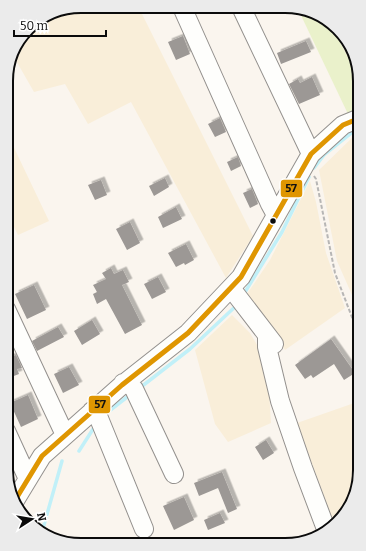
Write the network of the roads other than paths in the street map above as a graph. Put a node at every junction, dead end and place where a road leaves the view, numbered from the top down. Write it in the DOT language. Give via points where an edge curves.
graph roads {
  1 [pos="185,13"];
  2 [pos="244,13"];
  3 [pos="353,121"];
  4 [pos="308,159"];
  5 [pos="276,216"];
  6 [pos="231,288"];
  7 [pos="13,324"];
  8 [pos="267,335"];
  9 [pos="280,352"];
  10 [pos="123,383"];
  11 [pos="92,411"];
  12 [pos="65,435"];
  13 [pos="13,446"];
  14 [pos="174,474"];
  15 [pos="28,479"];
  16 [pos="18,496"];
  17 [pos="325,526"];
  18 [pos="144,529"];
  1 -- 5 [label="street"];
  2 -- 4 [label="street"];
  3 -- 4 [label="street" via="343,126"];
  4 -- 5 [label="street"];
  5 -- 6 [label="street" via="241,277"];
  6 -- 8 [label="street"];
  6 -- 10 [label="street" via="188,333"];
  7 -- 12 [label="street"];
  8 -- 9 [label="street"];
  8 -- 17 [label="street" via="267,347 280,401"];
  10 -- 11 [label="street"];
  10 -- 14 [label="street" via="134,389"];
  11 -- 12 [label="street"];
  11 -- 18 [label="street" via="98,416"];
  12 -- 15 [label="street" via="42,456"];
  13 -- 15 [label="street"];
  15 -- 16 [label="street"];
}
